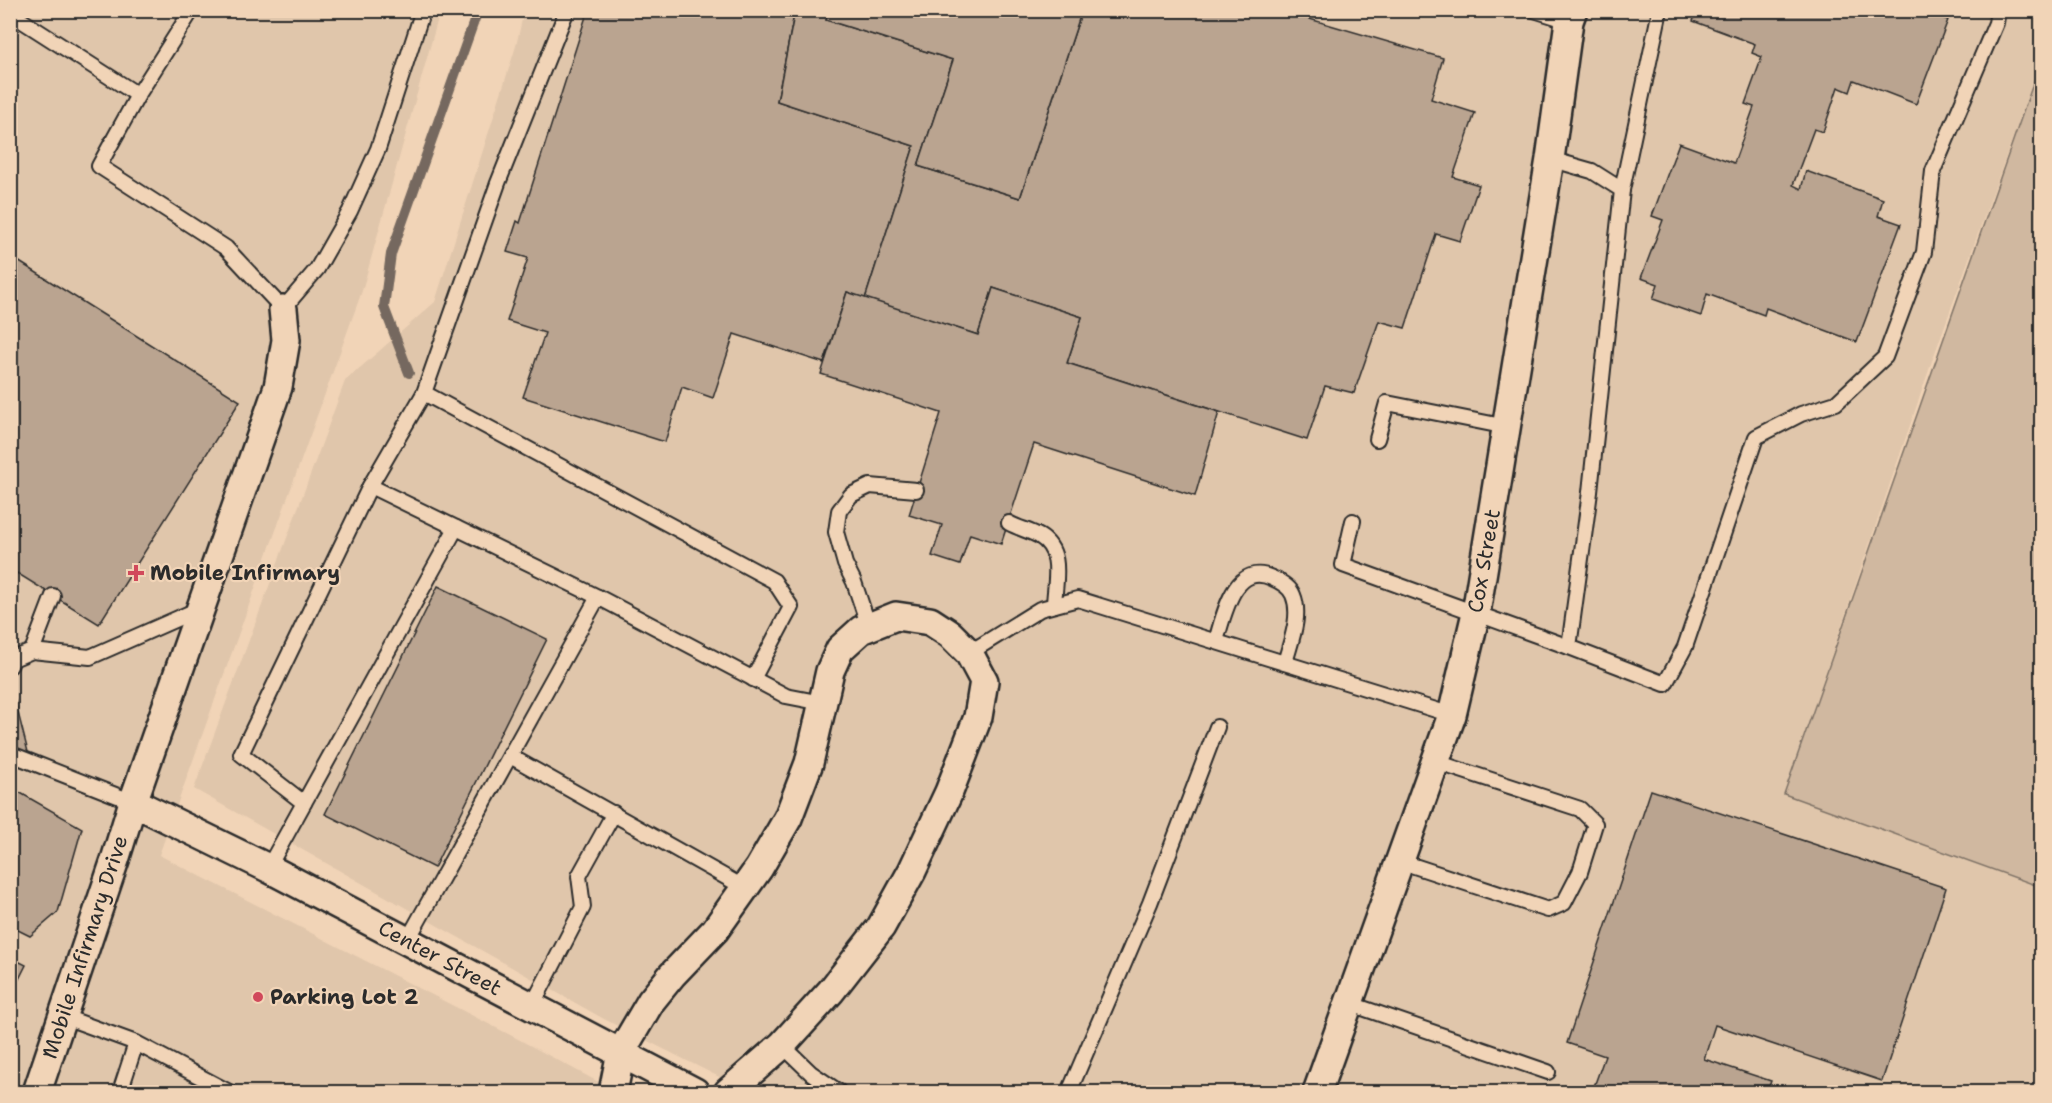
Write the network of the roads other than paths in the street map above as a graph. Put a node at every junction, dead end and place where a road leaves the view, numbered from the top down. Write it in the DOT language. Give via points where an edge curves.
graph roads {
  1 [pos="192,10"];
  2 [pos="423,10"];
  3 [pos="567,10"];
  4 [pos="1534,10"];
  5 [pos="1660,10"];
  6 [pos="1998,10"];
  7 [pos="10,14"];
  8 [pos="1571,16"];
  9 [pos="138,95"];
  10 [pos="1550,159"];
  11 [pos="1622,190"];
  12 [pos="283,309"];
  13 [pos="424,393"];
  14 [pos="1507,427"];
  15 [pos="1377,439"];
  16 [pos="370,486"];
  17 [pos="916,490"];
  18 [pos="1353,521"];
  19 [pos="1009,523"];
  20 [pos="456,528"];
  21 [pos="53,596"];
  22 [pos="598,597"];
  23 [pos="1053,605"];
  24 [pos="201,608"];
  25 [pos="1476,613"];
  26 [pos="869,627"];
  27 [pos="1216,641"];
  28 [pos="1569,647"];
  29 [pos="32,651"];
  30 [pos="969,653"];
  31 [pos="1285,663"];
  32 [pos="10,666"];
  33 [pos="753,679"];
  34 [pos="822,704"];
  35 [pos="1452,715"];
  36 [pos="1217,727"];
  37 [pos="16,756"];
  38 [pos="510,756"];
  39 [pos="1436,762"];
  40 [pos="133,802"];
  41 [pos="303,803"];
  42 [pos="614,813"];
  43 [pos="1399,861"];
  44 [pos="268,868"];
  45 [pos="745,888"];
  46 [pos="407,941"];
  47 [pos="1348,1004"];
  48 [pos="532,1006"];
  49 [pos="62,1016"];
  50 [pos="136,1043"];
  51 [pos="782,1045"];
  52 [pos="621,1052"];
  53 [pos="1548,1072"];
  54 [pos="37,1092"];
  55 [pos="120,1092"];
  56 [pos="229,1092"];
  57 [pos="613,1092"];
  58 [pos="695,1092"];
  59 [pos="728,1092"];
  60 [pos="839,1092"];
  61 [pos="1069,1092"];
  62 [pos="1317,1092"];
  1 -- 9 [label="lane"];
  2 -- 12 [label="lane" via="378,149 350,212 317,269"];
  3 -- 13 [label="lane" via="498,183"];
  4 -- 8 [label="lane"];
  5 -- 11 [label="lane"];
  6 -- 28 [label="lane" via="1996,23 1933,171 1924,252 1885,357 1836,403 1801,414 1756,437 1685,647 1665,684"];
  7 -- 9 [label="lane"];
  8 -- 10 [label="street, Cox Street"];
  9 -- 12 [label="lane" via="99,166 226,248"];
  10 -- 11 [label="lane" via="1592,171"];
  10 -- 14 [label="street, Cox Street"];
  11 -- 28 [label="lane" via="1590,492"];
  12 -- 24 [label="street, Mobile Infirmary Drive" via="286,340 278,387"];
  13 -- 16 [label="lane"];
  13 -- 33 [label="lane" via="774,581 790,607"];
  14 -- 15 [label="lane" via="1387,403"];
  14 -- 25 [label="street, Cox Street"];
  16 -- 20 [label="lane"];
  16 -- 41 [label="lane" via="241,754"];
  17 -- 26 [label="lane" via="870,486 851,495 839,511 836,532"];
  18 -- 25 [label="lane" via="1343,565"];
  19 -- 23 [label="lane" via="1052,546 1056,556"];
  20 -- 22 [label="lane"];
  20 -- 41 [label="lane"];
  21 -- 29 [label="lane"];
  22 -- 33 [label="lane"];
  22 -- 38 [label="lane"];
  23 -- 27 [label="lane" via="1078,599"];
  23 -- 30 [label="lane"];
  24 -- 29 [label="lane" via="90,657"];
  24 -- 40 [label="street, Mobile Infirmary Drive"];
  25 -- 28 [label="lane"];
  25 -- 35 [label="street, Cox Street"];
  26 -- 30 [label="street" via="896,616 930,621"];
  26 -- 34 [label="street" via="840,649"];
  27 -- 31 [label="lane"];
  27 -- 31 [label="lane" via="1235,587 1247,576 1265,575 1280,581 1293,593 1296,618"];
  29 -- 32 [label="lane" via="13,659"];
  30 -- 51 [label="street" via="984,681 978,717 912,871 881,927"];
  31 -- 35 [label="lane"];
  33 -- 34 [label="lane" via="786,696"];
  34 -- 45 [label="street" via="809,763 788,818"];
  35 -- 39 [label="street, Cox Street"];
  36 -- 61 [label="lane" via="1150,903"];
  37 -- 40 [label="lane"];
  38 -- 42 [label="lane"];
  38 -- 46 [label="lane"];
  39 -- 43 [label="street, Cox Street"];
  39 -- 43 [label="lane" via="1580,808 1595,824 1580,872 1564,903 1548,910"];
  40 -- 44 [label="street, Center Street"];
  40 -- 49 [label="street, Mobile Infirmary Drive"];
  41 -- 44 [label="lane"];
  42 -- 45 [label="lane"];
  42 -- 48 [label="lane" via="579,876 583,907"];
  43 -- 47 [label="street, Cox Street"];
  44 -- 46 [label="street, Center Street"];
  45 -- 52 [label="street" via="715,930 651,1001"];
  46 -- 48 [label="street, Center Street"];
  47 -- 53 [label="lane"];
  47 -- 62 [label="street, Cox Street"];
  48 -- 52 [label="street, Center Street"];
  49 -- 50 [label="lane"];
  49 -- 54 [label="street, Mobile Infirmary Drive"];
  50 -- 55 [label="lane"];
  50 -- 56 [label="lane"];
  51 -- 59 [label="street"];
  51 -- 60 [label="lane" via="811,1073"];
  52 -- 57 [label="street"];
  52 -- 58 [label="street, Center Street"];
}
